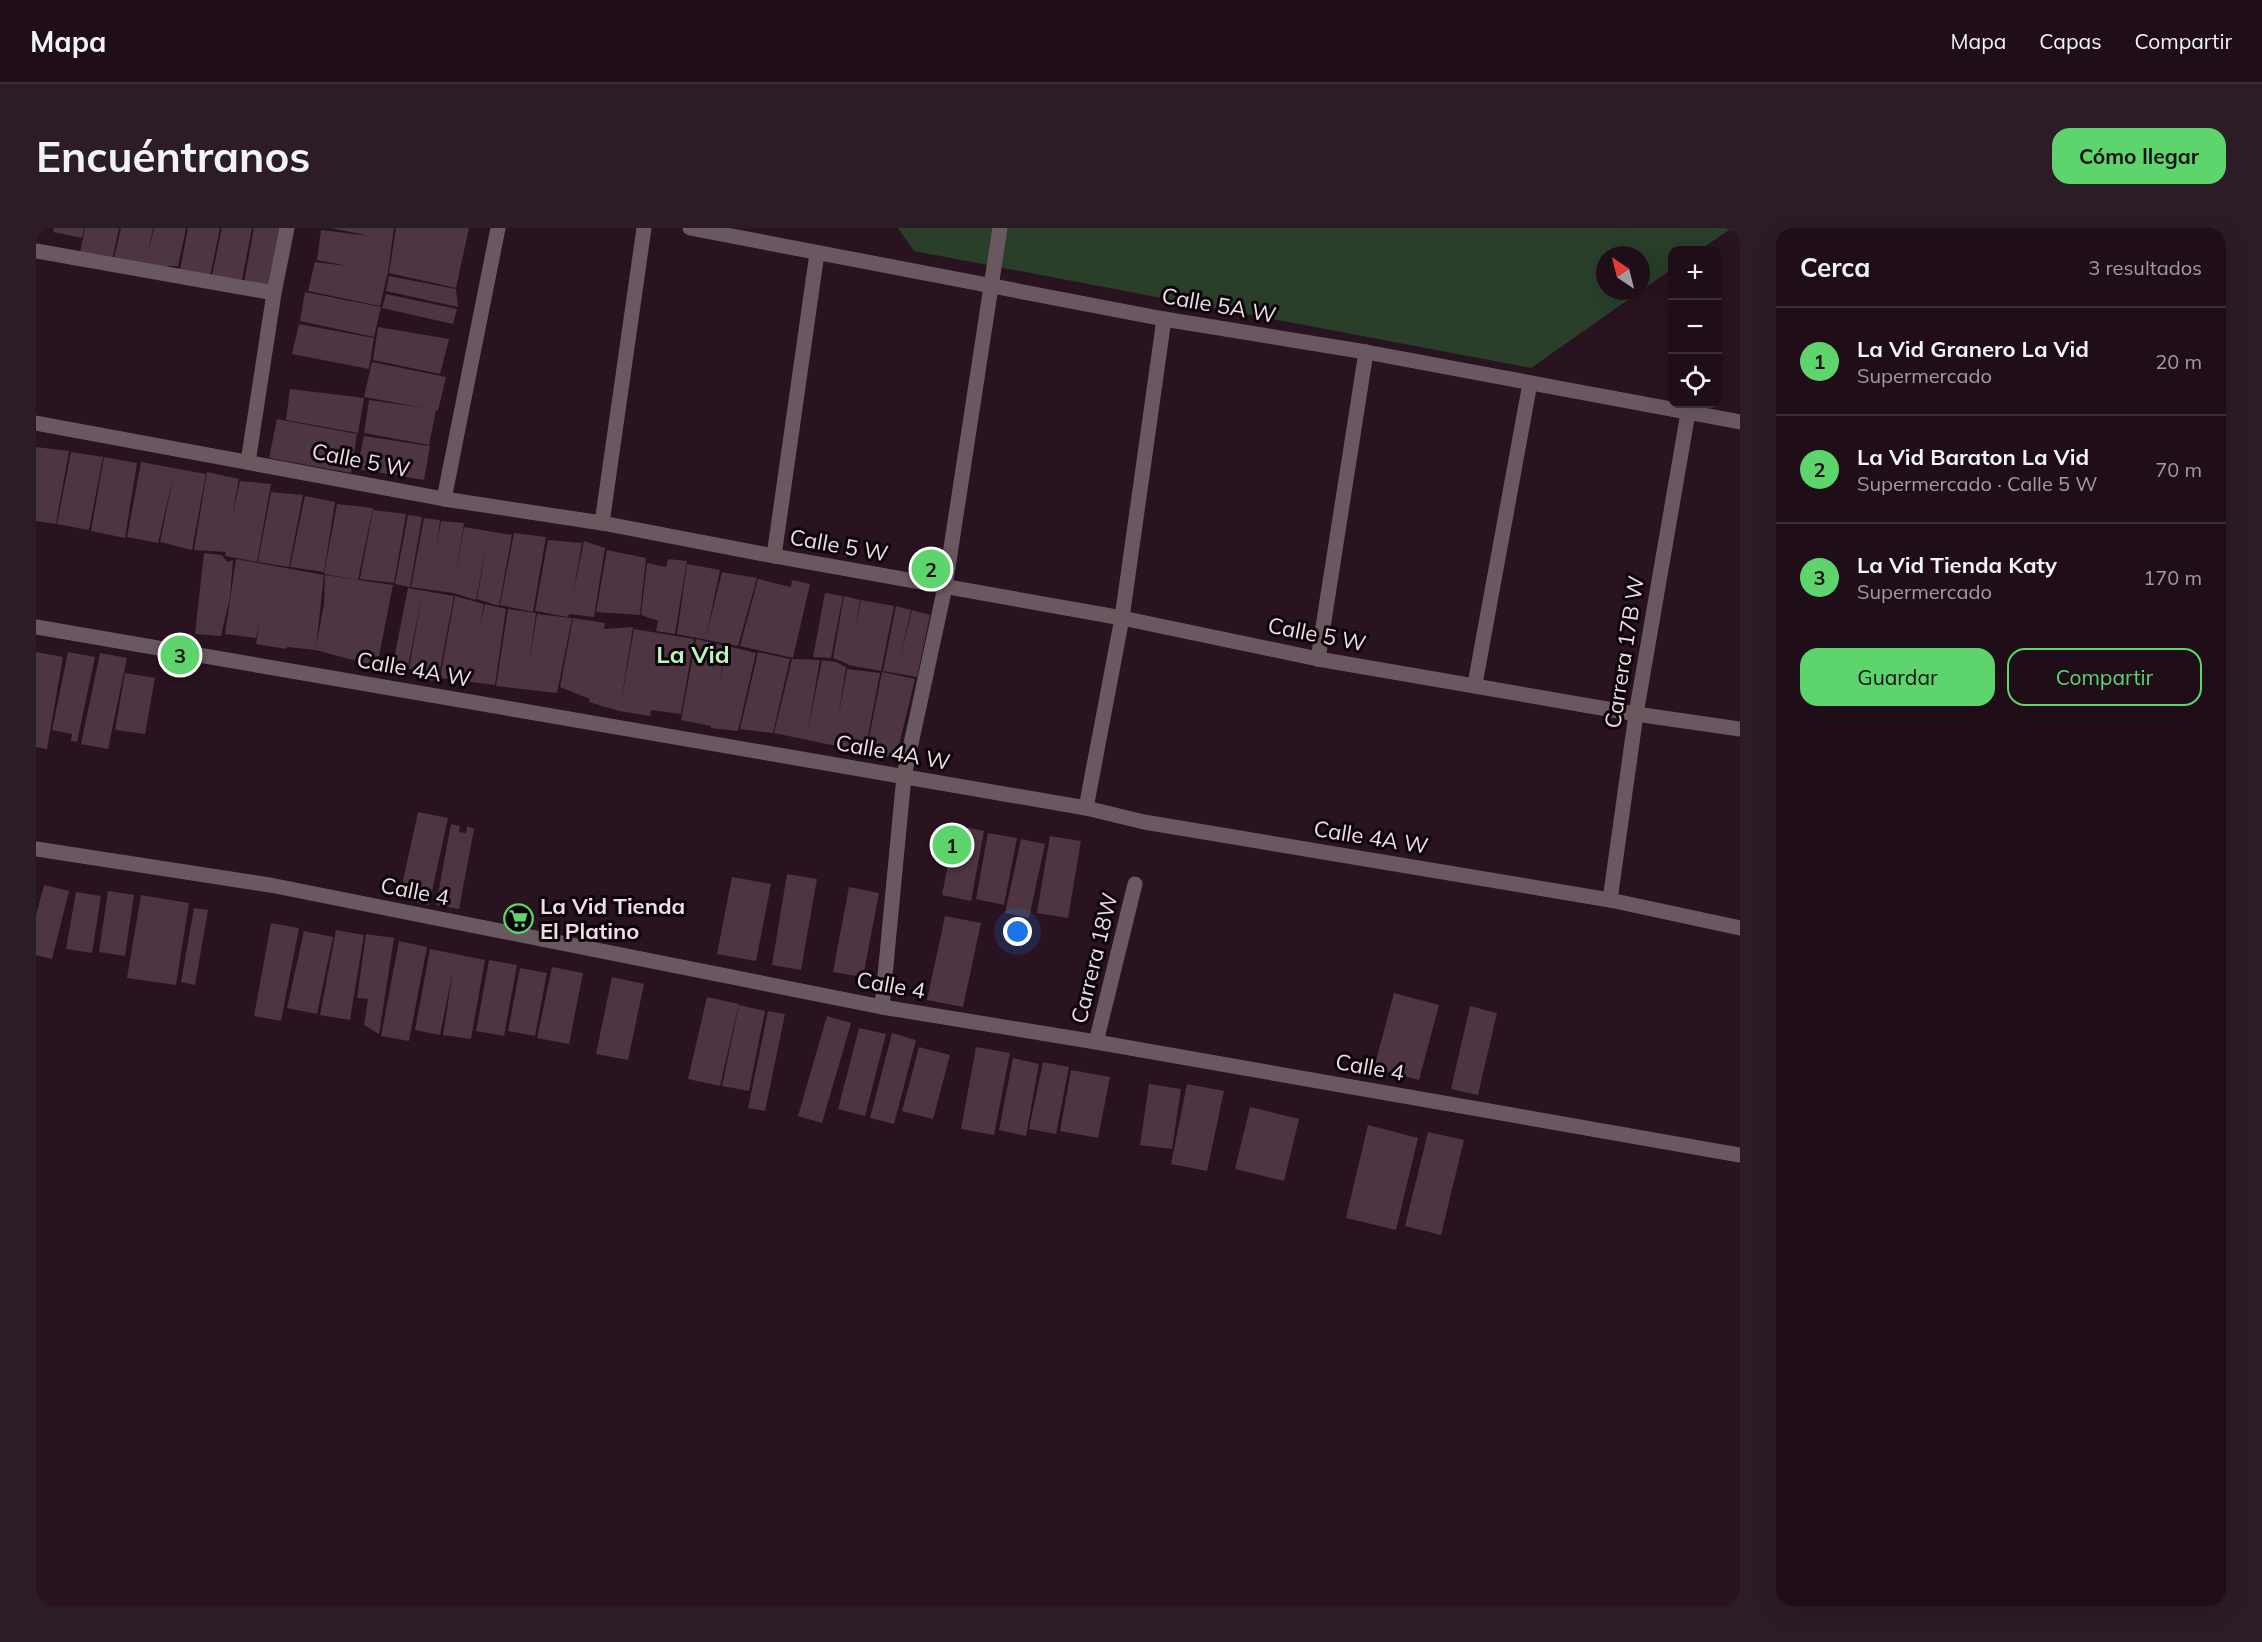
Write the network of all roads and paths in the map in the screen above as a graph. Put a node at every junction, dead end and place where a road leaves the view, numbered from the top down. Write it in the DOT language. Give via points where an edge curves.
graph roads {
  1 [pos="287,228"];
  2 [pos="498,228"];
  3 [pos="644,228"];
  4 [pos="690,228"];
  5 [pos="1000,228"];
  6 [pos="36,251"];
  7 [pos="817,253"];
  8 [pos="992,285"];
  9 [pos="274,293"];
  10 [pos="1164,319"];
  11 [pos="1366,352"];
  12 [pos="1530,383"];
  13 [pos="1688,413"];
  14 [pos="1740,422"];
  15 [pos="36,423"];
  16 [pos="248,462"];
  17 [pos="444,499"];
  18 [pos="602,523"];
  19 [pos="774,556"];
  20 [pos="945,587"];
  21 [pos="1122,618"];
  22 [pos="36,627"];
  23 [pos="1317,659"];
  24 [pos="1475,684"];
  25 [pos="1636,714"];
  26 [pos="1740,729"];
  27 [pos="904,776"];
  28 [pos="1086,808"];
  29 [pos="36,849"];
  30 [pos="1134,884"];
  31 [pos="1610,900"];
  32 [pos="1740,928"];
  33 [pos="882,1007"];
  34 [pos="1096,1042"];
  35 [pos="1740,1155"];
  1 -- 9 [label="street"];
  2 -- 17 [label="street"];
  3 -- 18 [label="street"];
  4 -- 7 [label="street, Calle 5A W"];
  5 -- 8 [label="street"];
  6 -- 9 [label="street"];
  7 -- 8 [label="street, Calle 5A W"];
  7 -- 19 [label="street"];
  8 -- 10 [label="street, Calle 5A W"];
  8 -- 20 [label="street"];
  9 -- 16 [label="street"];
  10 -- 11 [label="street, Calle 5A W"];
  10 -- 21 [label="street"];
  11 -- 12 [label="street, Calle 5A W"];
  11 -- 23 [label="street"];
  12 -- 13 [label="street, Calle 5A W"];
  12 -- 24 [label="street"];
  13 -- 14 [label="street, Calle 5A W"];
  13 -- 25 [label="street, Carrera 17B W"];
  15 -- 16 [label="street, Calle 5 W"];
  16 -- 17 [label="street, Calle 5 W"];
  17 -- 18 [label="street, Calle 5 W"];
  18 -- 19 [label="street, Calle 5 W"];
  19 -- 20 [label="street, Calle 5 W"];
  20 -- 21 [label="street, Calle 5 W"];
  20 -- 27 [label="street"];
  21 -- 23 [label="street, Calle 5 W"];
  21 -- 28 [label="street"];
  22 -- 27 [label="street, Calle 4A W"];
  23 -- 24 [label="street, Calle 5 W"];
  24 -- 25 [label="street, Calle 5 W"];
  25 -- 26 [label="street, Calle 5 W"];
  25 -- 31 [label="street, Carrera 17B W"];
  27 -- 28 [label="street, Calle 4A W"];
  27 -- 33 [label="street"];
  28 -- 31 [label="street, Calle 4A W" via="1144,822"];
  29 -- 33 [label="street, Calle 4" via="270,885"];
  30 -- 34 [label="street, Carrera 18W"];
  31 -- 32 [label="street, Calle 4A W"];
  33 -- 34 [label="street, Calle 4"];
  34 -- 35 [label="street, Calle 4"];
}
